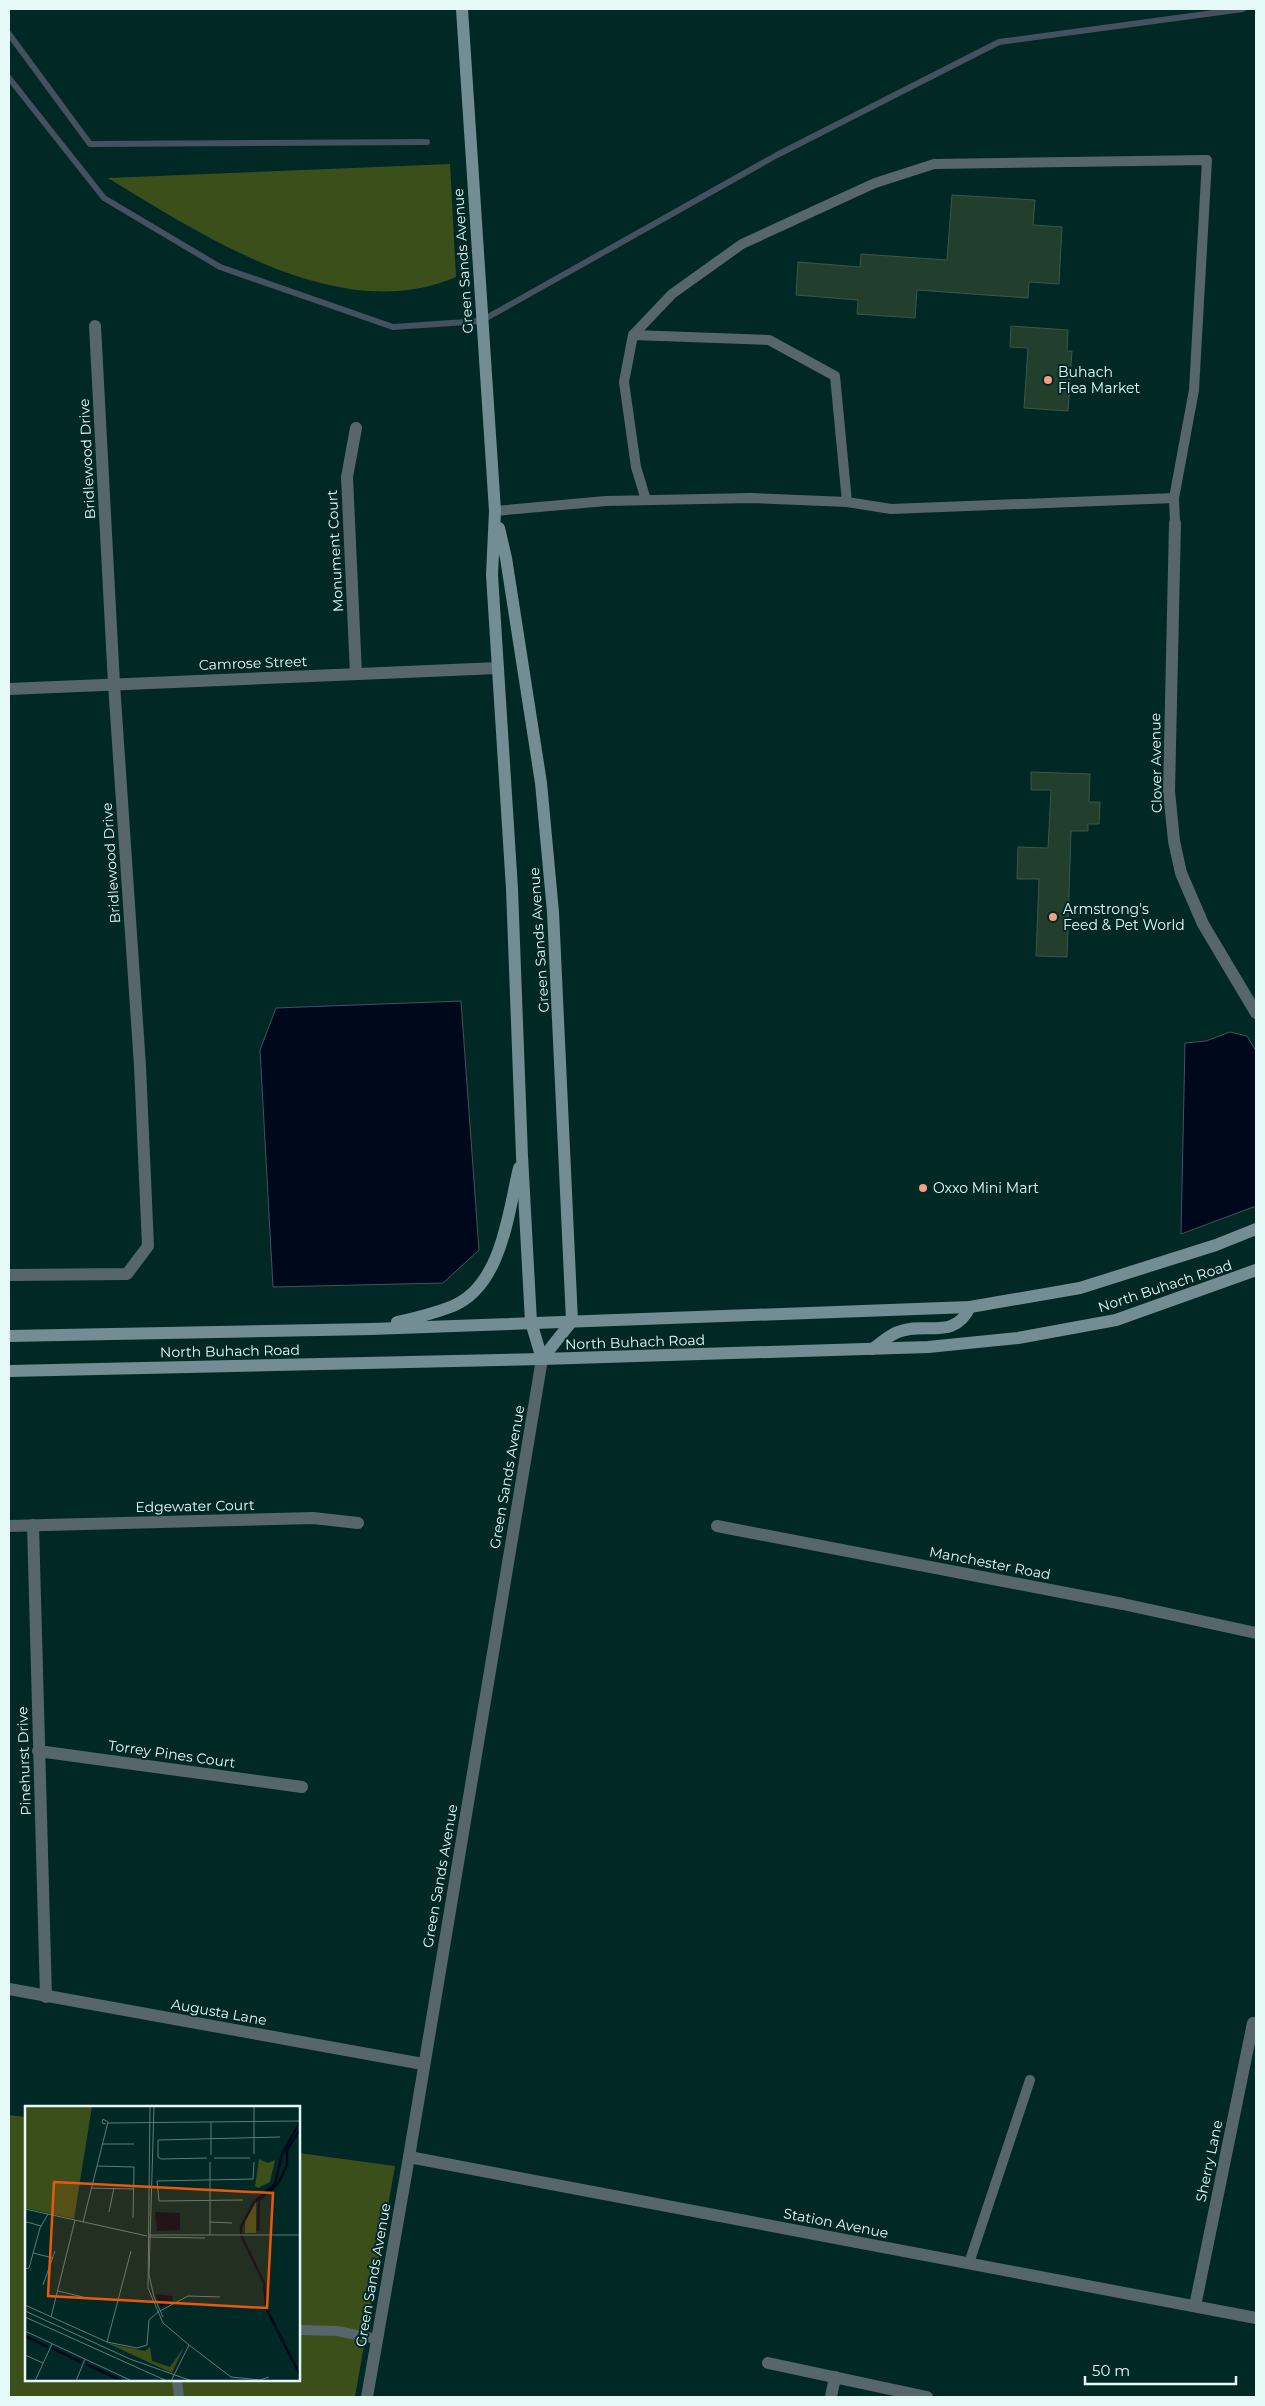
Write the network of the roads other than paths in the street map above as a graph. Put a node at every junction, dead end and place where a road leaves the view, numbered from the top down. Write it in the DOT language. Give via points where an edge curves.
graph roads {
  1 [pos="462,9"];
  2 [pos="95,326"];
  3 [pos="633,335"];
  4 [pos="356,428"];
  5 [pos="1174,498"];
  6 [pos="646,500"];
  7 [pos="847,502"];
  8 [pos="495,511"];
  9 [pos="1176,524"];
  10 [pos="498,668"];
  11 [pos="356,674"];
  12 [pos="114,684"];
  13 [pos="9,689"];
  14 [pos="1256,1013"];
  15 [pos="522,1156"];
  16 [pos="1256,1229"];
  17 [pos="1254,1272"];
  18 [pos="9,1275"];
  19 [pos="970,1307"];
  20 [pos="572,1321"];
  21 [pos="532,1322"];
  22 [pos="371,1329"];
  23 [pos="9,1336"];
  24 [pos="872,1349"];
  25 [pos="542,1360"];
  26 [pos="9,1371"];
  27 [pos="358,1522"];
  28 [pos="33,1525"];
  29 [pos="9,1526"];
  30 [pos="717,1526"];
  31 [pos="1256,1633"];
  32 [pos="38,1752"];
  33 [pos="302,1786"];
  34 [pos="9,1990"];
  35 [pos="46,1996"];
  36 [pos="1253,2023"];
  37 [pos="423,2064"];
  38 [pos="1030,2080"];
  39 [pos="409,2157"];
  40 [pos="969,2264"];
  41 [pos="1195,2306"];
  42 [pos="1256,2318"];
  43 [pos="300,2330"];
  44 [pos="377,2339"];
  45 [pos="768,2364"];
  46 [pos="835,2377"];
  47 [pos="177,2381"];
  48 [pos="179,2397"];
  49 [pos="367,2397"];
  50 [pos="831,2397"];
  51 [pos="927,2397"];
  1 -- 8 [label="main road, Green Sands Avenue"];
  2 -- 12 [label="street, Bridlewood Drive"];
  3 -- 5 [label="lane" via="672,294 742,244 875,183 934,164 1207,160 1194,390"];
  3 -- 6 [label="lane" via="624,382 636,467"];
  3 -- 7 [label="lane" via="769,340 835,376"];
  4 -- 11 [label="street, Monument Court" via="346,477"];
  5 -- 7 [label="lane" via="890,509"];
  5 -- 9 [label="lane"];
  6 -- 7 [label="lane" via="751,498"];
  6 -- 8 [label="lane"];
  8 -- 10 [label="main road, Green Sands Avenue" via="492,575"];
  8 -- 20 [label="main road, Green Sands Avenue" via="506,558 541,783 553,912"];
  9 -- 14 [label="street, Clover Avenue" via="1169,791 1174,841 1181,873 1202,924"];
  10 -- 11 [label="street, Camrose Street"];
  10 -- 15 [label="main road, Green Sands Avenue" via="512,889"];
  11 -- 12 [label="street, Camrose Street"];
  12 -- 13 [label="street, Camrose Street"];
  12 -- 18 [label="street, Bridlewood Drive" via="140,1066 148,1246 127,1274"];
  15 -- 21 [label="main road, Green Sands Avenue"];
  15 -- 22 [label="main road" via="498,1254 485,1280 454,1306"];
  16 -- 19 [label="main road, North Buhach Road" via="1080,1288"];
  17 -- 24 [label="main road, North Buhach Road" via="1116,1320 1018,1338"];
  19 -- 20 [label="main road, North Buhach Road"];
  19 -- 24 [label="main road" via="960,1322 951,1326 899,1332"];
  20 -- 21 [label="main road, North Buhach Road"];
  20 -- 25 [label="main road, Green Sands Avenue"];
  21 -- 22 [label="main road, North Buhach Road"];
  21 -- 25 [label="main road, Green Sands Avenue"];
  22 -- 23 [label="main road, North Buhach Road"];
  24 -- 25 [label="main road, North Buhach Road"];
  25 -- 26 [label="main road, North Buhach Road"];
  25 -- 37 [label="street, Green Sands Avenue"];
  27 -- 28 [label="street, Edgewater Court" via="313,1518"];
  28 -- 29 [label="street, Edgewater Court"];
  28 -- 32 [label="street, Pinehurst Drive"];
  30 -- 31 [label="street, Manchester Road" via="1123,1604"];
  32 -- 33 [label="street, Torrey Pines Court"];
  32 -- 35 [label="street, Pinehurst Drive"];
  34 -- 35 [label="street, Augusta Lane"];
  35 -- 37 [label="street, Augusta Lane"];
  36 -- 41 [label="street, Sherry Lane"];
  37 -- 39 [label="street, Green Sands Avenue"];
  38 -- 40 [label="lane"];
  39 -- 40 [label="street, Station Avenue"];
  39 -- 44 [label="street, Green Sands Avenue"];
  40 -- 41 [label="street, Station Avenue"];
  41 -- 42 [label="street, Station Avenue"];
  43 -- 44 [label="lane" via="337,2331"];
  44 -- 49 [label="street, Green Sands Avenue"];
  45 -- 46 [label="street"];
  46 -- 50 [label="street"];
  46 -- 51 [label="street"];
  47 -- 48 [label="lane"];
}
